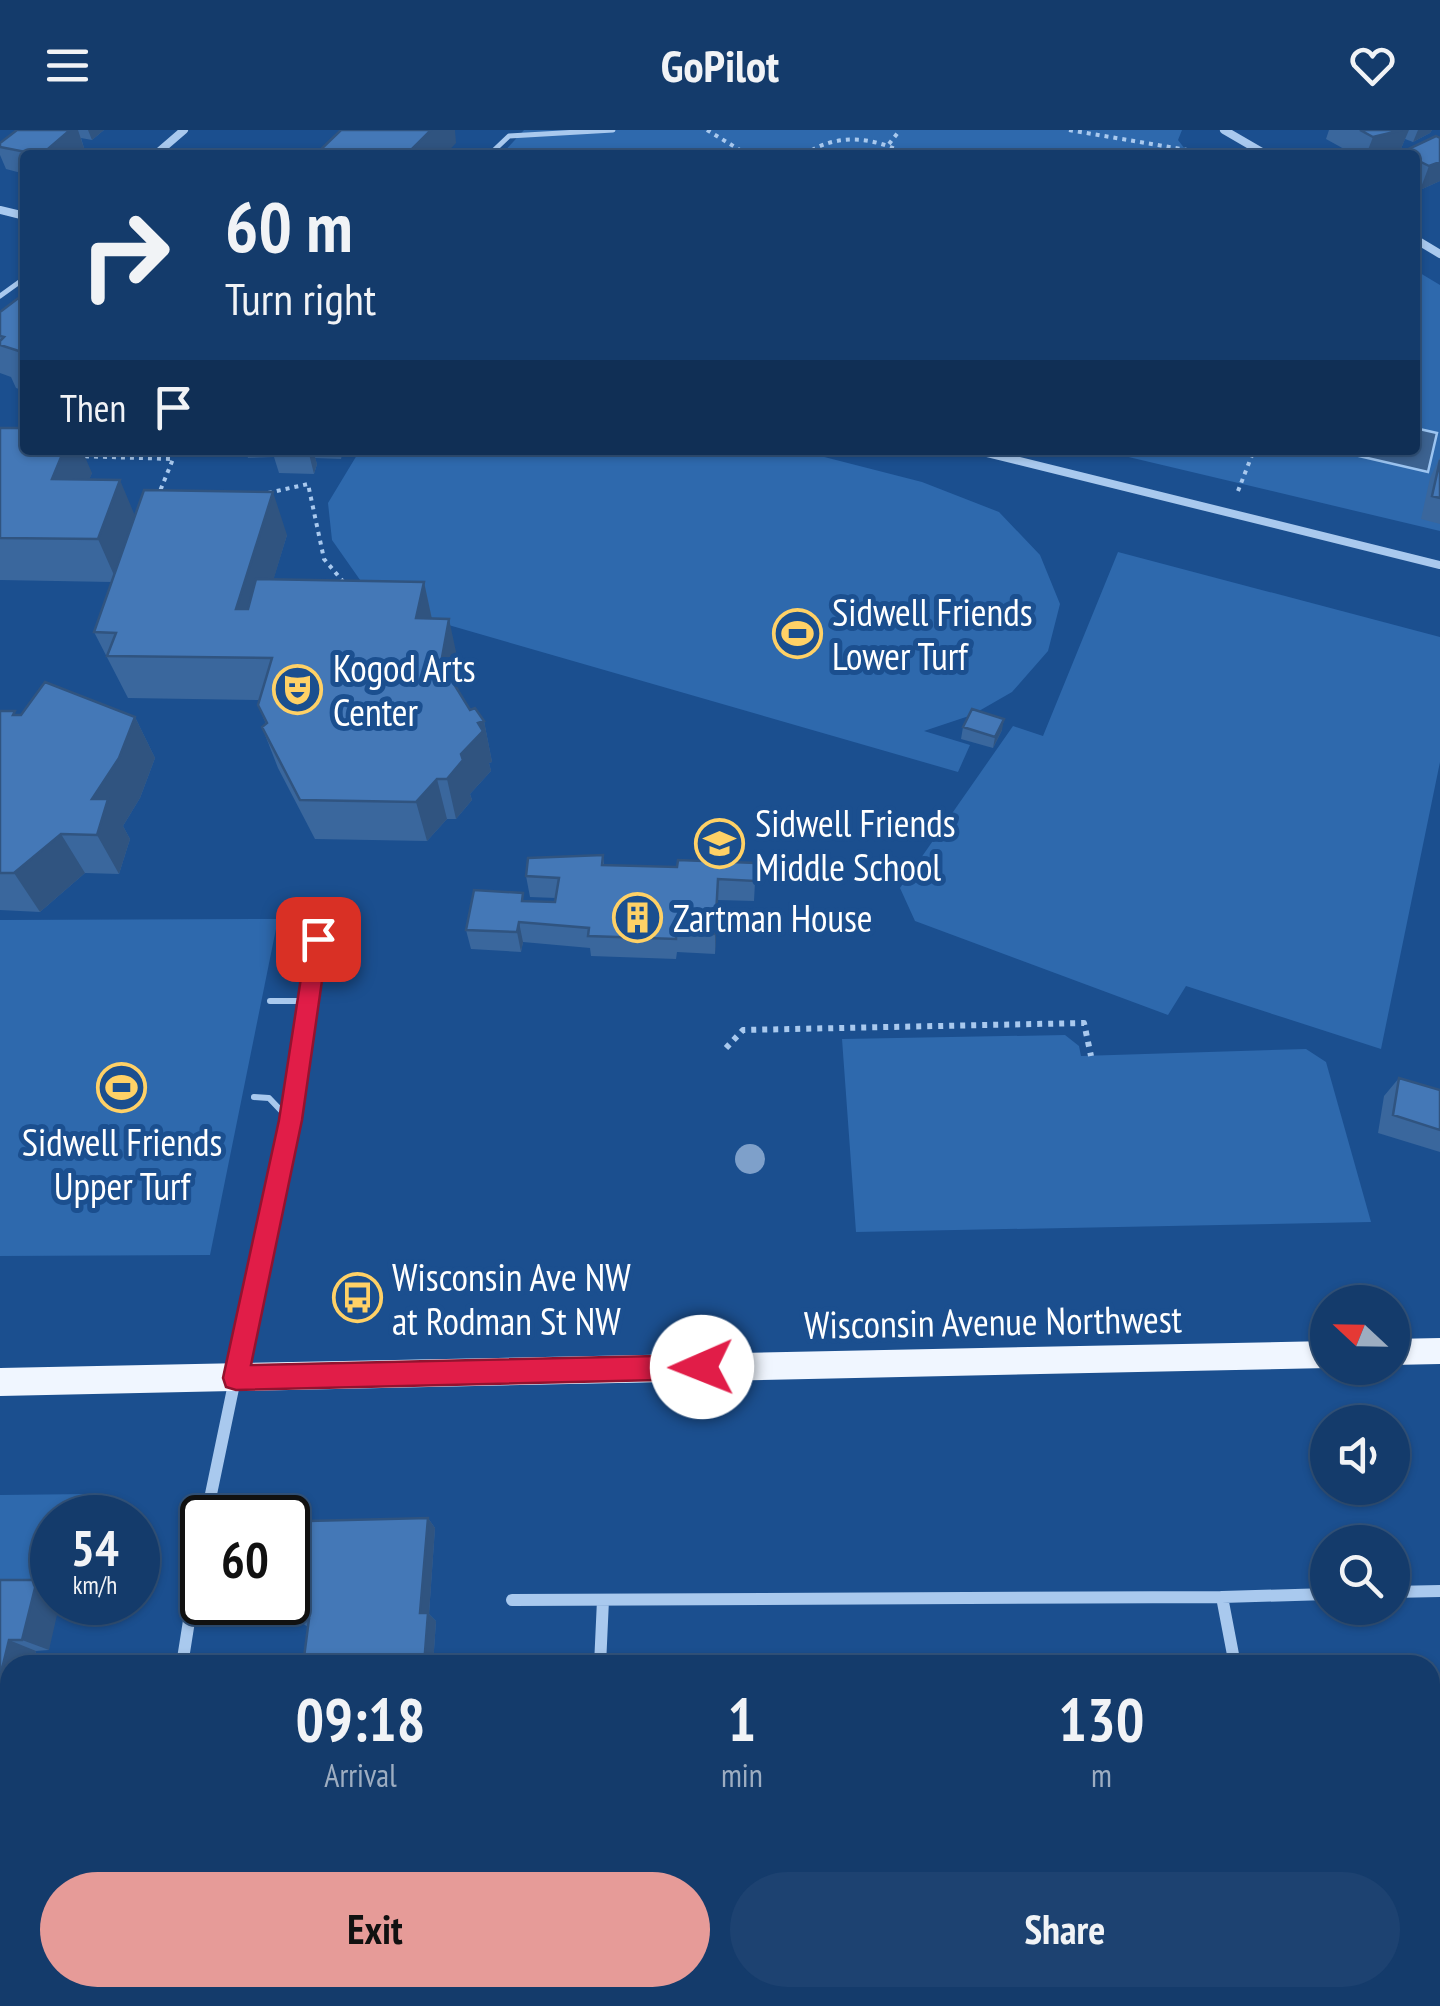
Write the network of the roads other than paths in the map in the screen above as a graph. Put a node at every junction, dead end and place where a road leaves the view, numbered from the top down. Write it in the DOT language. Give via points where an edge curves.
graph roads {
  1 [pos="184,130"];
  2 [pos="613,130"];
  3 [pos="1224,130"];
  4 [pos="161,150"];
  5 [pos="494,150"];
  6 [pos="1259,150"];
  7 [pos="994,455"];
  8 [pos="1440,564"];
  9 [pos="282,936"];
  10 [pos="308,1000"];
  11 [pos="270,1001"];
  12 [pos="254,1097"];
  13 [pos="290,1120"];
  14 [pos="1440,1351"];
  15 [pos="1410,1352"];
  16 [pos="1310,1354"];
  17 [pos="236,1378"];
  18 [pos="0,1382"];
  19 [pos="211,1495"];
  20 [pos="1440,1591"];
  21 [pos="1410,1592"];
  22 [pos="1310,1595"];
  23 [pos="1222,1597"];
  24 [pos="512,1600"];
  25 [pos="603,1600"];
  26 [pos="188,1625"];
  27 [pos="184,1655"];
  28 [pos="600,1655"];
  29 [pos="1234,1655"];
  1 -- 4 [label="street"];
  2 -- 5 [label="lane" via="509,136"];
  3 -- 6 [label="street"];
  7 -- 8 [label="street"];
  9 -- 10 [label="lane" via="318,939"];
  10 -- 11 [label="lane"];
  10 -- 13 [label="lane"];
  12 -- 13 [label="lane" via="269,1098"];
  13 -- 17 [label="lane"];
  14 -- 15 [label="main road"];
  16 -- 17 [label="main road, Wisconsin Avenue Northwest"];
  17 -- 18 [label="main road, Wisconsin Avenue Northwest"];
  17 -- 19 [label="street"];
  20 -- 21 [label="street"];
  22 -- 23 [label="street"];
  23 -- 25 [label="street"];
  23 -- 29 [label="street"];
  24 -- 25 [label="street"];
  25 -- 28 [label="street"];
  26 -- 27 [label="street"];
}
